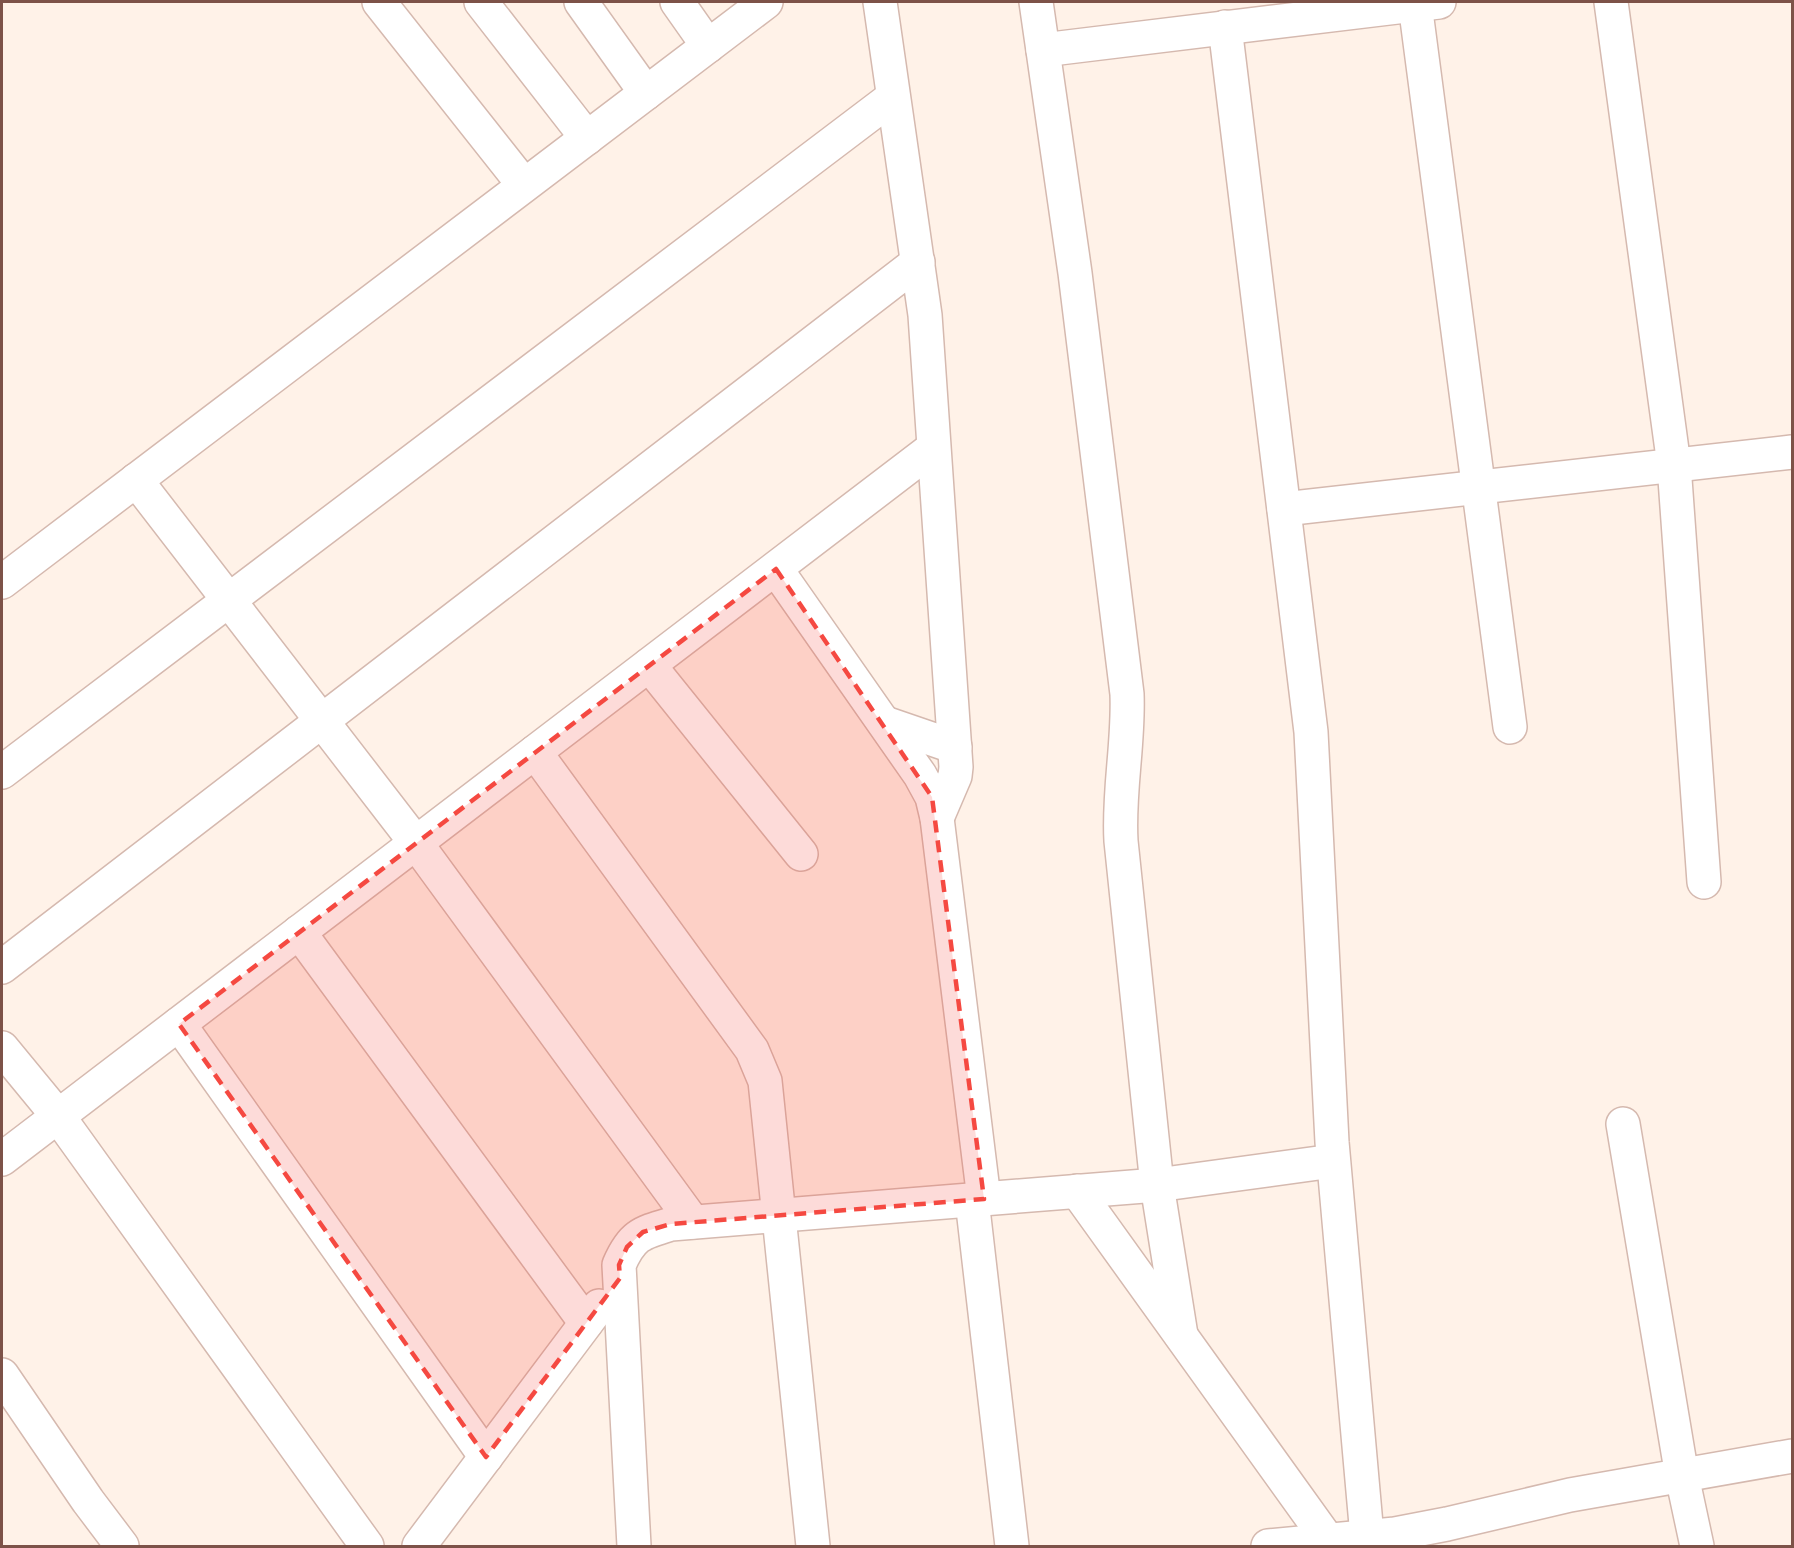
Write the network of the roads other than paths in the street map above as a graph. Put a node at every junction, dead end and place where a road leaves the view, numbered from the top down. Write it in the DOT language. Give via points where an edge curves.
graph roads {
  1 [pos="379,2"];
  2 [pos="481,2"];
  3 [pos="582,2"];
  4 [pos="677,2"];
  5 [pos="766,2"];
  6 [pos="880,2"];
  7 [pos="1036,2"];
  8 [pos="1611,2"];
  9 [pos="1427,3"];
  10 [pos="1225,27"];
  11 [pos="708,46"];
  12 [pos="1043,50"];
  13 [pos="646,93"];
  14 [pos="893,97"];
  15 [pos="587,138"];
  16 [pos="524,185"];
  17 [pos="918,262"];
  18 [pos="933,448"];
  19 [pos="1792,452"];
  20 [pos="1674,465"];
  21 [pos="136,480"];
  22 [pos="1479,487"];
  23 [pos="1284,509"];
  24 [pos="776,569"];
  25 [pos="2,582"];
  26 [pos="228,601"];
  27 [pos="649,665"];
  28 [pos="322,720"];
  29 [pos="885,723"];
  30 [pos="1510,727"];
  31 [pos="955,747"];
  32 [pos="535,752"];
  33 [pos="2,772"];
  34 [pos="937,818"];
  35 [pos="416,843"];
  36 [pos="801,854"];
  37 [pos="1704,882"];
  38 [pos="299,932"];
  39 [pos="2,967"];
  40 [pos="179,1024"];
  41 [pos="2,1048"];
  42 [pos="58,1116"];
  43 [pos="1623,1124"];
  44 [pos="2,1159"];
  45 [pos="1333,1161"];
  46 [pos="1158,1185"];
  47 [pos="1077,1191"];
  48 [pos="978,1199"];
  49 [pos="779,1215"];
  50 [pos="693,1222"];
  51 [pos="620,1278"];
  52 [pos="586,1323"];
  53 [pos="1181,1335"];
  54 [pos="2,1375"];
  55 [pos="1792,1456"];
  56 [pos="486,1457"];
  57 [pos="1682,1476"];
  58 [pos="1367,1536"];
  59 [pos="1330,1544"];
  60 [pos="122,1546"];
  61 [pos="367,1546"];
  62 [pos="419,1546"];
  63 [pos="634,1546"];
  64 [pos="813,1546"];
  65 [pos="1012,1546"];
  66 [pos="1268,1546"];
  67 [pos="1697,1546"];
  1 -- 16 [label="street"];
  2 -- 15 [label="street"];
  3 -- 13 [label="street"];
  4 -- 11 [label="street"];
  5 -- 11 [label="street"];
  6 -- 14 [label="street"];
  7 -- 12 [label="street"];
  8 -- 20 [label="street"];
  9 -- 10 [label="street"];
  9 -- 22 [label="street"];
  10 -- 12 [label="street"];
  10 -- 23 [label="street"];
  11 -- 13 [label="street"];
  12 -- 46 [label="street" via="1127,694 1120,818"];
  13 -- 15 [label="street"];
  14 -- 17 [label="street"];
  14 -- 26 [label="street"];
  15 -- 16 [label="street"];
  16 -- 21 [label="street"];
  17 -- 18 [label="street" via="927,335"];
  17 -- 28 [label="street"];
  18 -- 24 [label="street"];
  18 -- 31 [label="street"];
  19 -- 20 [label="street"];
  20 -- 22 [label="street"];
  20 -- 37 [label="street"];
  21 -- 25 [label="street"];
  21 -- 26 [label="street"];
  22 -- 23 [label="street"];
  22 -- 30 [label="street"];
  23 -- 45 [label="street" via="1311,732"];
  24 -- 27 [label="street"];
  24 -- 29 [label="street"];
  26 -- 28 [label="street"];
  26 -- 33 [label="street"];
  27 -- 32 [label="street"];
  27 -- 36 [label="street"];
  28 -- 35 [label="street"];
  28 -- 39 [label="street"];
  29 -- 31 [label="street"];
  29 -- 34 [label="street" via="920,775 932,797"];
  31 -- 34 [label="street" via="955,776"];
  32 -- 35 [label="street"];
  32 -- 49 [label="street" via="752,1050 765,1081"];
  34 -- 48 [label="street"];
  35 -- 38 [label="street"];
  35 -- 50 [label="street"];
  38 -- 40 [label="street"];
  38 -- 52 [label="street"];
  40 -- 42 [label="street"];
  40 -- 56 [label="street"];
  41 -- 42 [label="street"];
  42 -- 44 [label="street"];
  42 -- 61 [label="street"];
  43 -- 57 [label="street"];
  45 -- 46 [label="street"];
  45 -- 58 [label="street"];
  46 -- 47 [label="street"];
  46 -- 53 [label="street"];
  47 -- 48 [label="street"];
  47 -- 53 [label="street"];
  48 -- 49 [label="street"];
  48 -- 65 [label="street"];
  49 -- 50 [label="street"];
  49 -- 64 [label="street"];
  50 -- 51 [label="street" via="643,1232 627,1247 619,1265"];
  51 -- 52 [label="street"];
  51 -- 63 [label="street"];
  52 -- 56 [label="street"];
  53 -- 59 [label="street"];
  54 -- 60 [label="street"];
  55 -- 57 [label="street"];
  56 -- 62 [label="street"];
  57 -- 58 [label="street" via="1526,1504 1395,1534"];
  57 -- 67 [label="street"];
  58 -- 59 [label="street"];
  59 -- 66 [label="street"];
}
